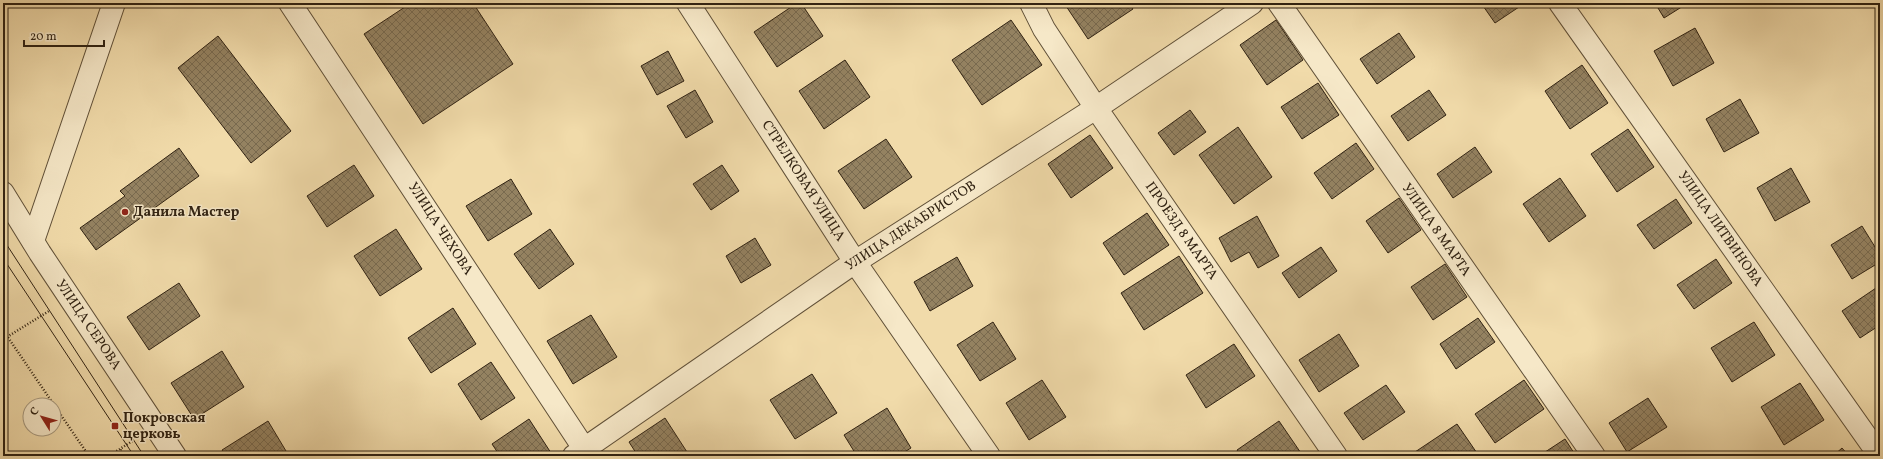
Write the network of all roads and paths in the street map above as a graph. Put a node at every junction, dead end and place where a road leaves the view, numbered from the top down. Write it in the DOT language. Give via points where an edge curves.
graph roads {
  1 [pos="114,3"];
  2 [pos="290,3"];
  3 [pos="688,3"];
  4 [pos="1031,3"];
  5 [pos="1252,3"];
  6 [pos="1279,3"];
  7 [pos="1560,3"];
  8 [pos="1096,108"];
  9 [pos="3,193"];
  10 [pos="33,241"];
  11 [pos="855,262"];
  12 [pos="3,330"];
  13 [pos="49,397"];
  14 [pos="62,417"];
  15 [pos="140,437"];
  16 [pos="121,448"];
  17 [pos="583,454"];
  18 [pos="89,456"];
  19 [pos="109,456"];
  20 [pos="119,456"];
  21 [pos="175,456"];
  22 [pos="989,456"];
  23 [pos="1336,456"];
  24 [pos="1594,456"];
  25 [pos="1880,456"];
  1 -- 10 [label="street"];
  2 -- 17 [label="street, УЛИЦА ЧЕХОВА"];
  3 -- 11 [label="street, СТРЕЛКОВАЯ УЛИЦА"];
  4 -- 8 [label="street, ПРОЕЗД 8 МАРТА" via="1044,29"];
  5 -- 8 [label="street, УЛИЦА ДЕКАБРИСТОВ"];
  6 -- 24 [label="street, УЛИЦА 8 МАРТА"];
  7 -- 25 [label="street, УЛИЦА ЛИТВИНОВА"];
  8 -- 11 [label="street, УЛИЦА ДЕКАБРИСТОВ"];
  8 -- 23 [label="street, ПРОЕЗД 8 МАРТА"];
  9 -- 10 [label="street, УЛИЦА СЕРОВА"];
  10 -- 21 [label="street, УЛИЦА СЕРОВА"];
  11 -- 17 [label="street, УЛИЦА ДЕКАБРИСТОВ"];
  11 -- 22 [label="street, СТРЕЛКОВАЯ УЛИЦА"];
  12 -- 13 [label="path"];
  14 -- 18 [label="path"];
  15 -- 16 [label="path"];
  16 -- 19 [label="path"];
  16 -- 20 [label="path"];
}
